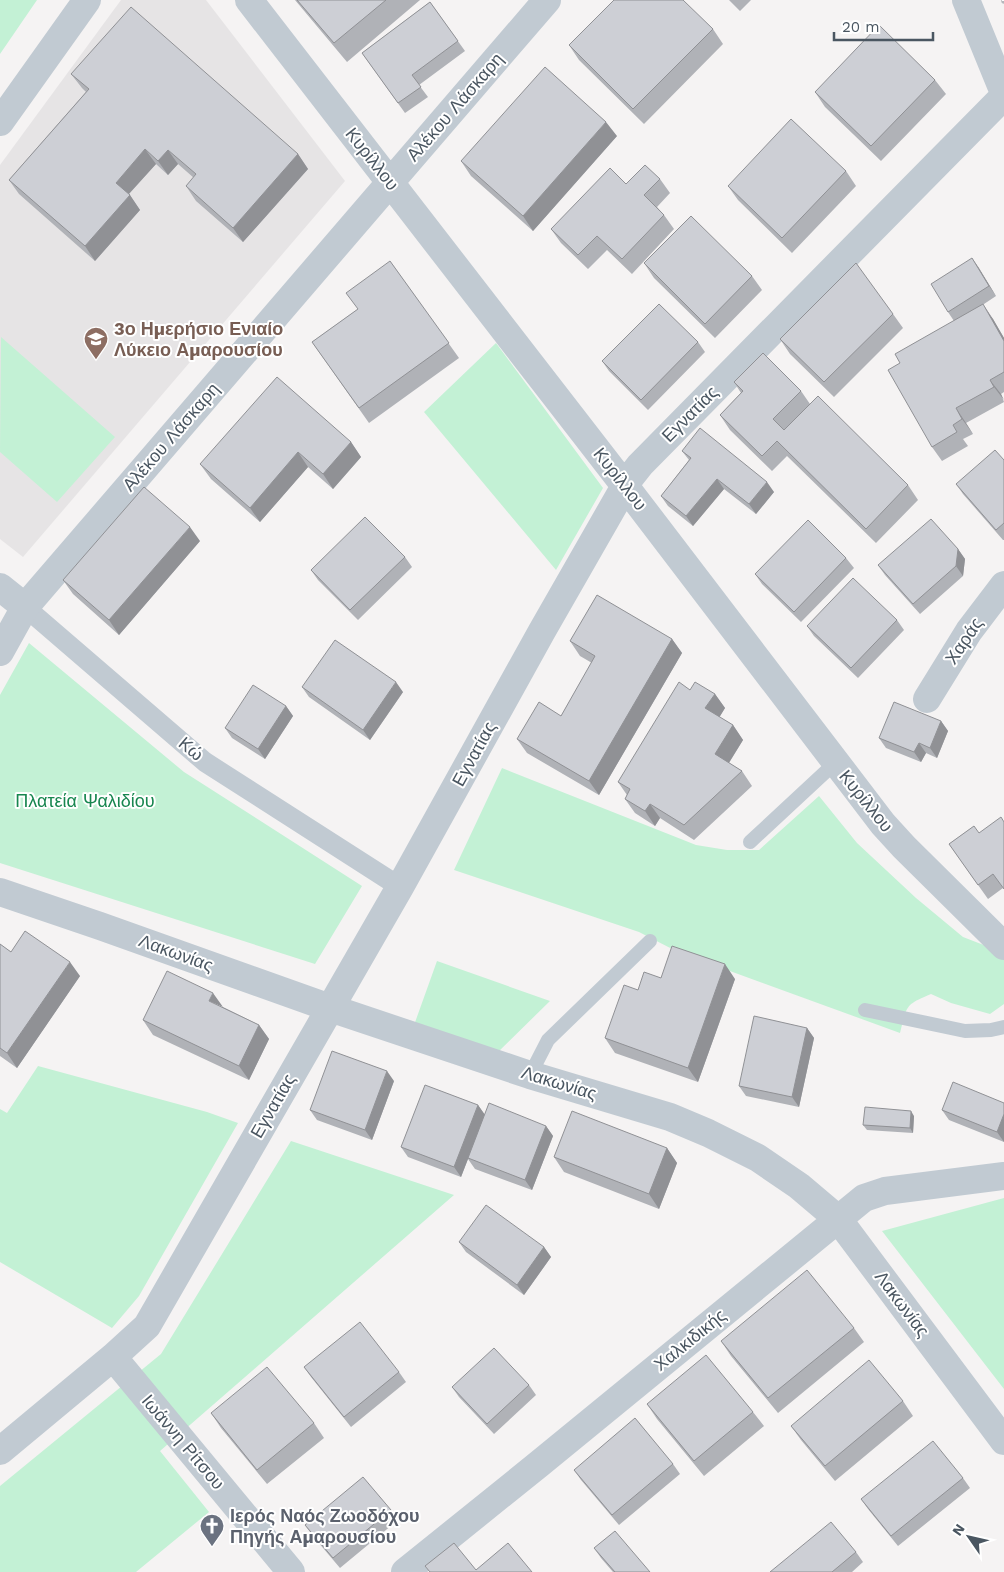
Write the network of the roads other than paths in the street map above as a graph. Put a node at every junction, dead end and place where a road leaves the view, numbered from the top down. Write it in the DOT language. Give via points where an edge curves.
graph roads {
  1 [pos="87,0"];
  2 [pos="249,0"];
  3 [pos="547,0"];
  4 [pos="966,0"];
  5 [pos="1004,95"];
  6 [pos="0,122"];
  7 [pos="390,182"];
  8 [pos="625,486"];
  9 [pos="1004,585"];
  10 [pos="0,587"];
  11 [pos="25,607"];
  12 [pos="0,652"];
  13 [pos="926,699"];
  14 [pos="835,762"];
  15 [pos="750,842"];
  16 [pos="400,887"];
  17 [pos="0,892"];
  18 [pos="650,941"];
  19 [pos="1004,946"];
  20 [pos="330,1008"];
  21 [pos="865,1010"];
  22 [pos="1004,1027"];
  23 [pos="530,1075"];
  24 [pos="1004,1176"];
  25 [pos="838,1219"];
  26 [pos="112,1358"];
  27 [pos="1004,1441"];
  28 [pos="0,1451"];
  29 [pos="291,1572"];
  30 [pos="405,1572"];
  1 -- 6 [label="street"];
  2 -- 7 [label="street, Κυρίλλου"];
  3 -- 7 [label="street, Αλέκου Λάσκαρη"];
  4 -- 5 [label="street"];
  5 -- 8 [label="street, Εγνατίας" via="640,465"];
  7 -- 8 [label="street, Κυρίλλου"];
  7 -- 11 [label="street, Αλέκου Λάσκαρη"];
  8 -- 14 [label="street, Κυρίλλου"];
  8 -- 16 [label="street, Εγνατίας"];
  9 -- 13 [label="street, Χαράς"];
  10 -- 11 [label="street, Κώ"];
  11 -- 12 [label="street, Αλέκου Λάσκαρη"];
  11 -- 16 [label="street, Κώ" via="205,762"];
  14 -- 15 [label="lane"];
  14 -- 19 [label="street, Κυρίλλου" via="883,824"];
  16 -- 20 [label="street, Εγνατίας"];
  17 -- 20 [label="street, Λακωνίας"];
  18 -- 23 [label="lane" via="548,1040"];
  20 -- 23 [label="street, Λακωνίας"];
  20 -- 26 [label="street, Εγνατίας" via="147,1326"];
  21 -- 22 [label="lane" via="965,1030"];
  23 -- 25 [label="street, Λακωνίας" via="670,1117 708,1133 758,1158 791,1180"];
  24 -- 25 [label="street, Χαλκιδικής" via="873,1194"];
  25 -- 27 [label="street, Λακωνίας"];
  25 -- 30 [label="street, Χαλκιδικής"];
  26 -- 28 [label="street, Εγνατίας"];
  26 -- 29 [label="street, Ιωάννη Ρίτσου"];
}
